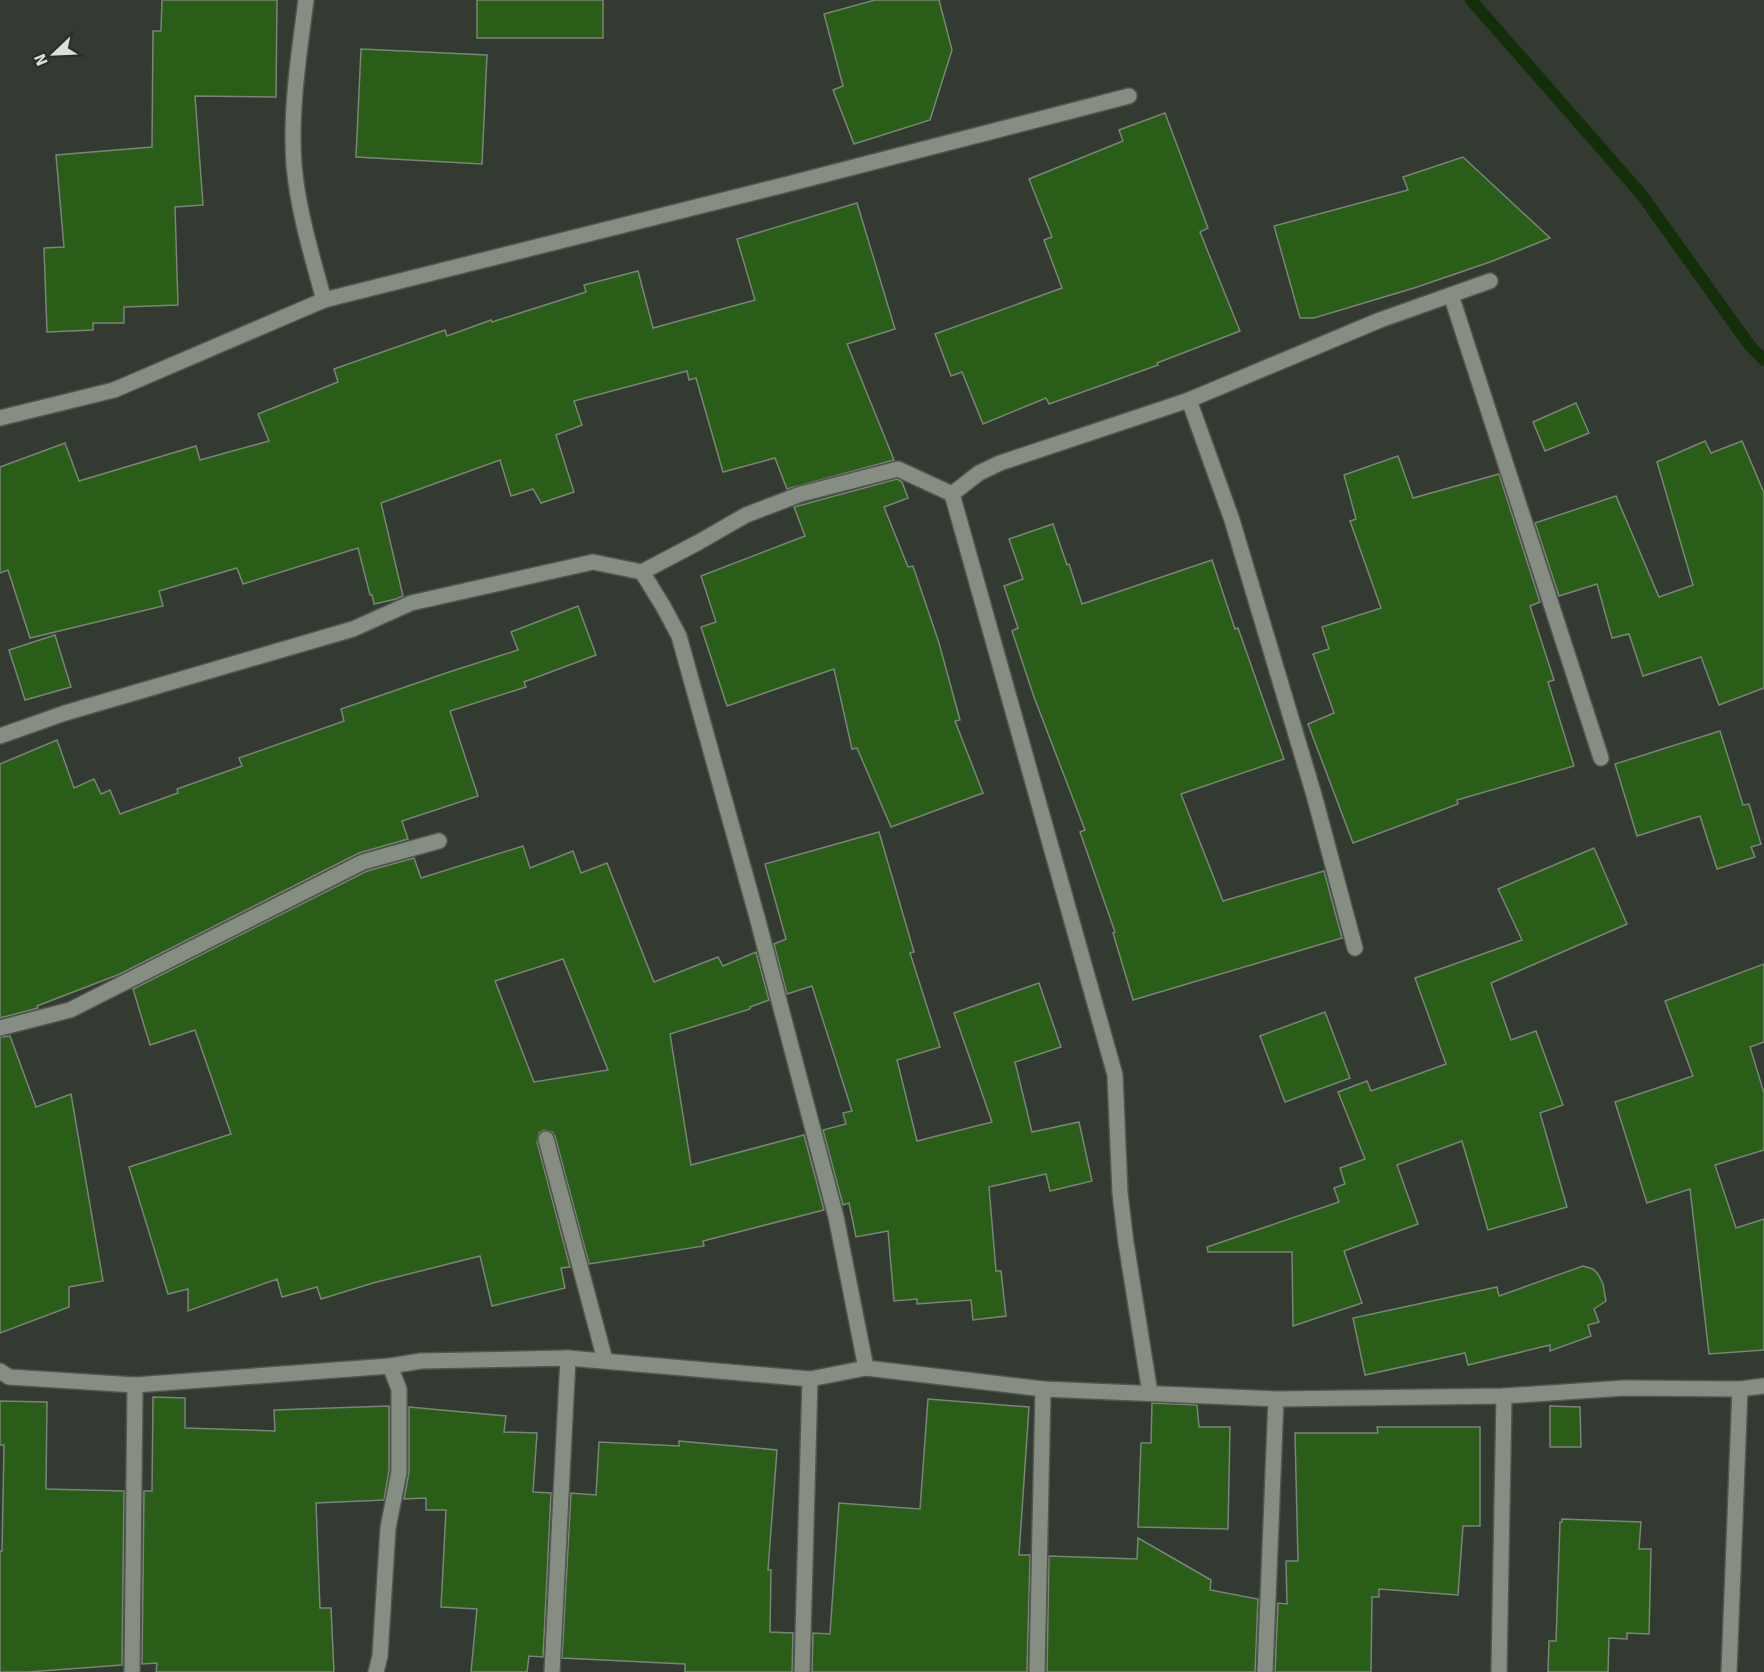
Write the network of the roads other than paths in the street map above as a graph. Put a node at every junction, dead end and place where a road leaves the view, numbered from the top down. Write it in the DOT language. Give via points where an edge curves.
graph roads {
  1 [pos="306,0"];
  2 [pos="1129,96"];
  3 [pos="1490,281"];
  4 [pos="1450,295"];
  5 [pos="324,300"];
  6 [pos="1189,400"];
  7 [pos="0,418"];
  8 [pos="952,494"];
  9 [pos="642,572"];
  10 [pos="0,736"];
  11 [pos="1601,758"];
  12 [pos="439,842"];
  13 [pos="1355,948"];
  14 [pos="0,1028"];
  15 [pos="546,1139"];
  16 [pos="568,1358"];
  17 [pos="605,1360"];
  18 [pos="390,1366"];
  19 [pos="866,1368"];
  20 [pos="0,1371"];
  21 [pos="810,1379"];
  22 [pos="135,1385"];
  23 [pos="1764,1386"];
  24 [pos="1043,1389"];
  25 [pos="1740,1389"];
  26 [pos="1150,1393"];
  27 [pos="1504,1396"];
  28 [pos="1276,1399"];
  29 [pos="132,1672"];
  30 [pos="376,1672"];
  31 [pos="552,1672"];
  32 [pos="802,1672"];
  33 [pos="1037,1672"];
  34 [pos="1265,1672"];
  35 [pos="1498,1672"];
  36 [pos="1729,1672"];
  1 -- 5 [label="street" via="294,111 294,166 305,230"];
  2 -- 5 [label="street"];
  3 -- 4 [label="street"];
  4 -- 6 [label="street"];
  4 -- 11 [label="street"];
  5 -- 7 [label="street" via="114,390"];
  6 -- 8 [label="street" via="1000,463 978,473"];
  6 -- 13 [label="street" via="1236,532"];
  8 -- 9 [label="street" via="898,470 887,472 801,494 746,515"];
  8 -- 26 [label="street" via="1115,1075 1120,1193"];
  9 -- 10 [label="street" via="593,562 411,603 353,629"];
  9 -- 19 [label="street" via="679,636 836,1216"];
  12 -- 14 [label="street" via="363,862 70,1010"];
  15 -- 17 [label="street"];
  16 -- 17 [label="street"];
  16 -- 18 [label="street" via="421,1361"];
  16 -- 31 [label="street"];
  17 -- 21 [label="street"];
  18 -- 22 [label="street"];
  18 -- 30 [label="street" via="399,1389 399,1472 388,1528"];
  19 -- 21 [label="street"];
  19 -- 24 [label="street"];
  20 -- 22 [label="street" via="9,1377"];
  21 -- 32 [label="street"];
  22 -- 29 [label="street"];
  23 -- 25 [label="street"];
  24 -- 26 [label="street"];
  24 -- 33 [label="street"];
  25 -- 27 [label="street" via="1624,1388"];
  25 -- 36 [label="street"];
  26 -- 28 [label="street"];
  27 -- 28 [label="street"];
  27 -- 35 [label="street"];
  28 -- 34 [label="street"];
}
